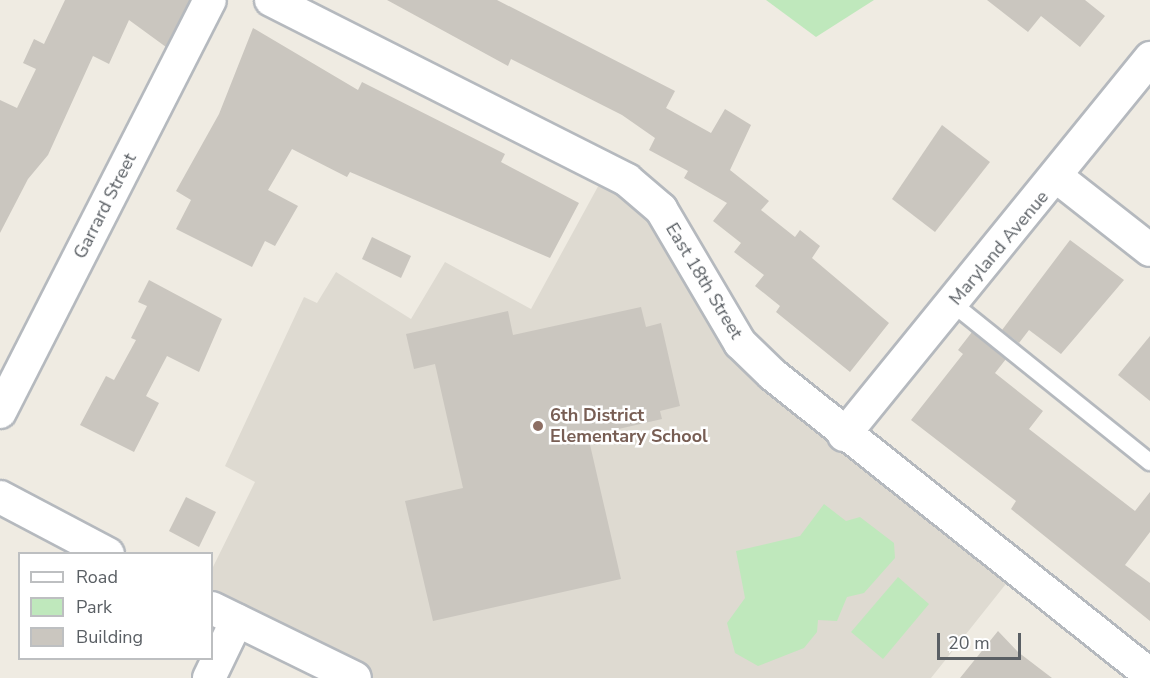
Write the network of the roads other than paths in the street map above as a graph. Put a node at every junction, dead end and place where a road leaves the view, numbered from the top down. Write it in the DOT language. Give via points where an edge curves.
graph roads {
  1 [pos="210,0"];
  2 [pos="271,0"];
  3 [pos="1150,58"];
  4 [pos="1057,177"];
  5 [pos="1150,250"];
  6 [pos="952,303"];
  7 [pos="0,412"];
  8 [pos="844,435"];
  9 [pos="1150,462"];
  10 [pos="0,497"];
  11 [pos="104,552"];
  12 [pos="224,614"];
  13 [pos="1150,675"];
  14 [pos="209,678"];
  15 [pos="355,678"];
  1 -- 7 [label="street, Garrard Street"];
  2 -- 8 [label="street, East 18th Street" via="627,180 661,210 740,343"];
  3 -- 4 [label="street, Maryland Avenue"];
  4 -- 5 [label="street"];
  4 -- 6 [label="street, Maryland Avenue"];
  6 -- 8 [label="street, Maryland Avenue"];
  6 -- 9 [label="lane"];
  8 -- 13 [label="street, East 18th Street"];
  10 -- 11 [label="street"];
  12 -- 14 [label="street"];
  12 -- 15 [label="street"];
}
